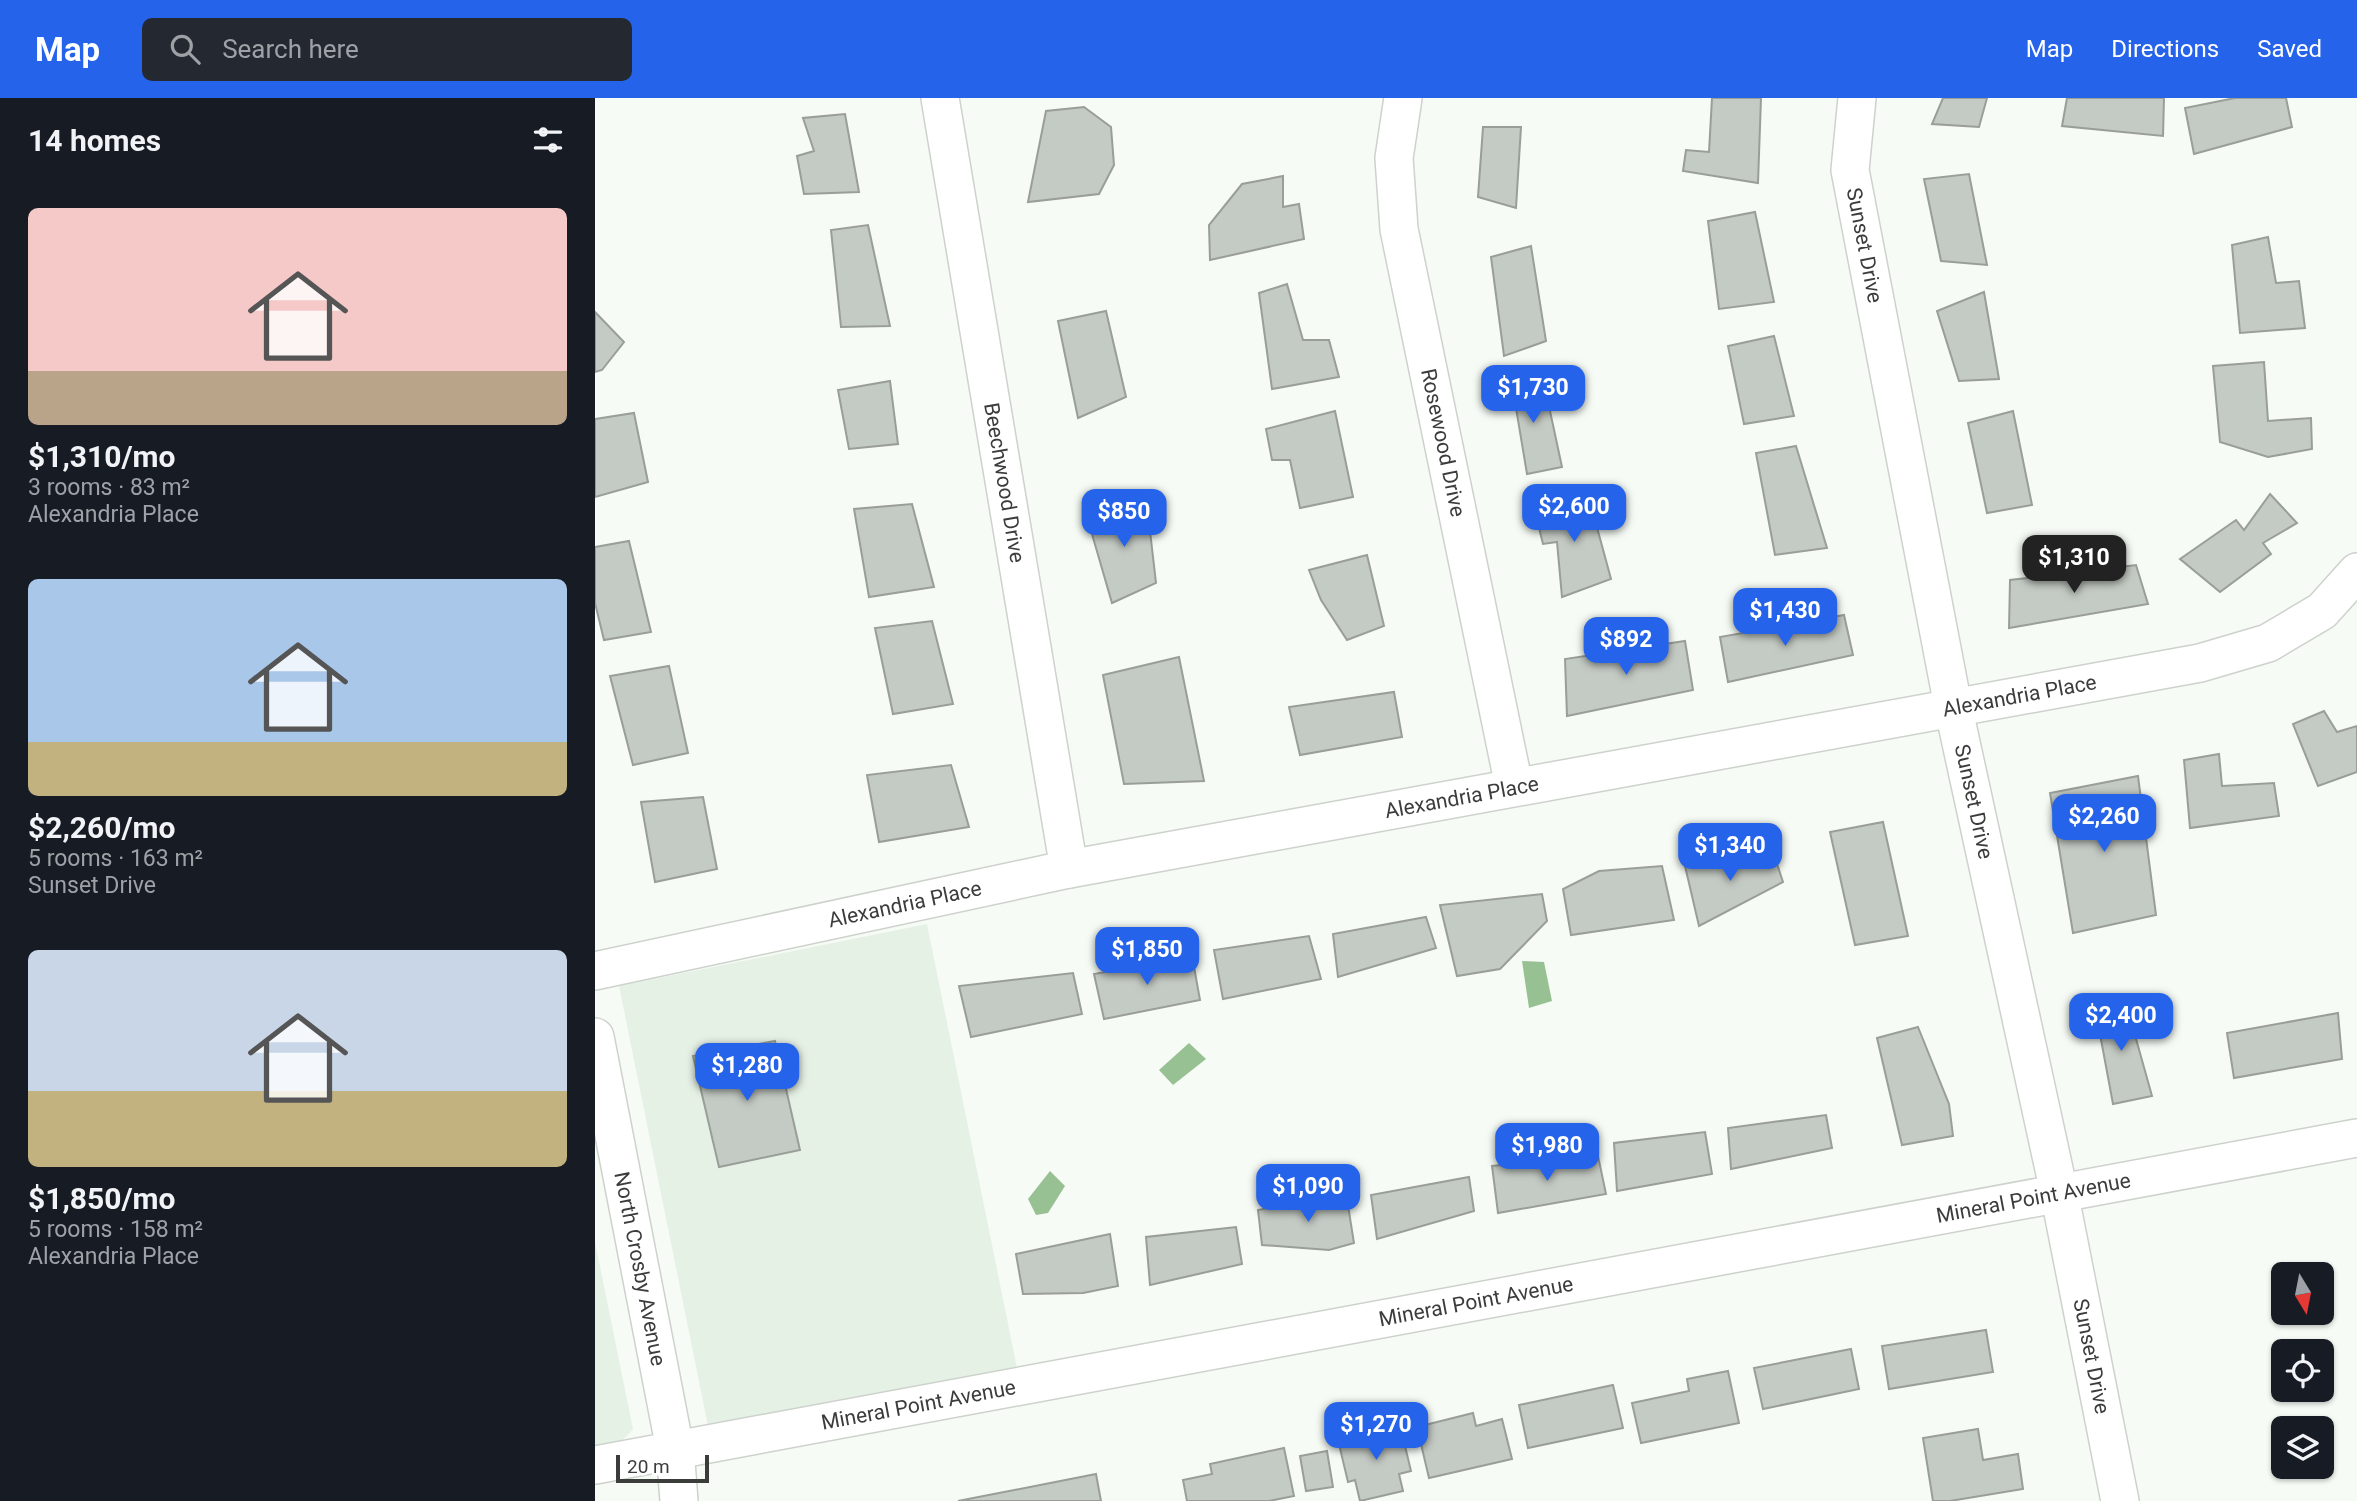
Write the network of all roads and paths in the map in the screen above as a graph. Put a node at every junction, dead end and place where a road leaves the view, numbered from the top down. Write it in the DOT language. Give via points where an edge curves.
graph roads {
  1 [pos="940,98"];
  2 [pos="1403,98"];
  3 [pos="1857,98"];
  4 [pos="2357,572"];
  5 [pos="1953,706"];
  6 [pos="1514,786"];
  7 [pos="1069,869"];
  8 [pos="595,971"];
  9 [pos="595,1037"];
  10 [pos="2357,1138"];
  11 [pos="2059,1192"];
  12 [pos="675,1449"];
  13 [pos="595,1465"];
  14 [pos="679,1501"];
  15 [pos="2120,1501"];
  1 -- 7 [label="street, Beechwood Drive"];
  2 -- 6 [label="street, Rosewood Drive" via="1394,158 1399,229"];
  3 -- 5 [label="street, Sunset Drive" via="1850,170"];
  4 -- 5 [label="street, Alexandria Place" via="2322,611 2268,643 2200,663"];
  5 -- 6 [label="street, Alexandria Place"];
  5 -- 11 [label="street, Sunset Drive"];
  6 -- 7 [label="street, Alexandria Place"];
  7 -- 8 [label="street, Alexandria Place"];
  9 -- 12 [label="street, North Crosby Avenue"];
  10 -- 11 [label="street, Mineral Point Avenue"];
  11 -- 12 [label="street, Mineral Point Avenue"];
  11 -- 15 [label="street, Sunset Drive"];
  12 -- 13 [label="street, Mineral Point Avenue"];
  12 -- 14 [label="street, North Crosby Avenue"];
}
